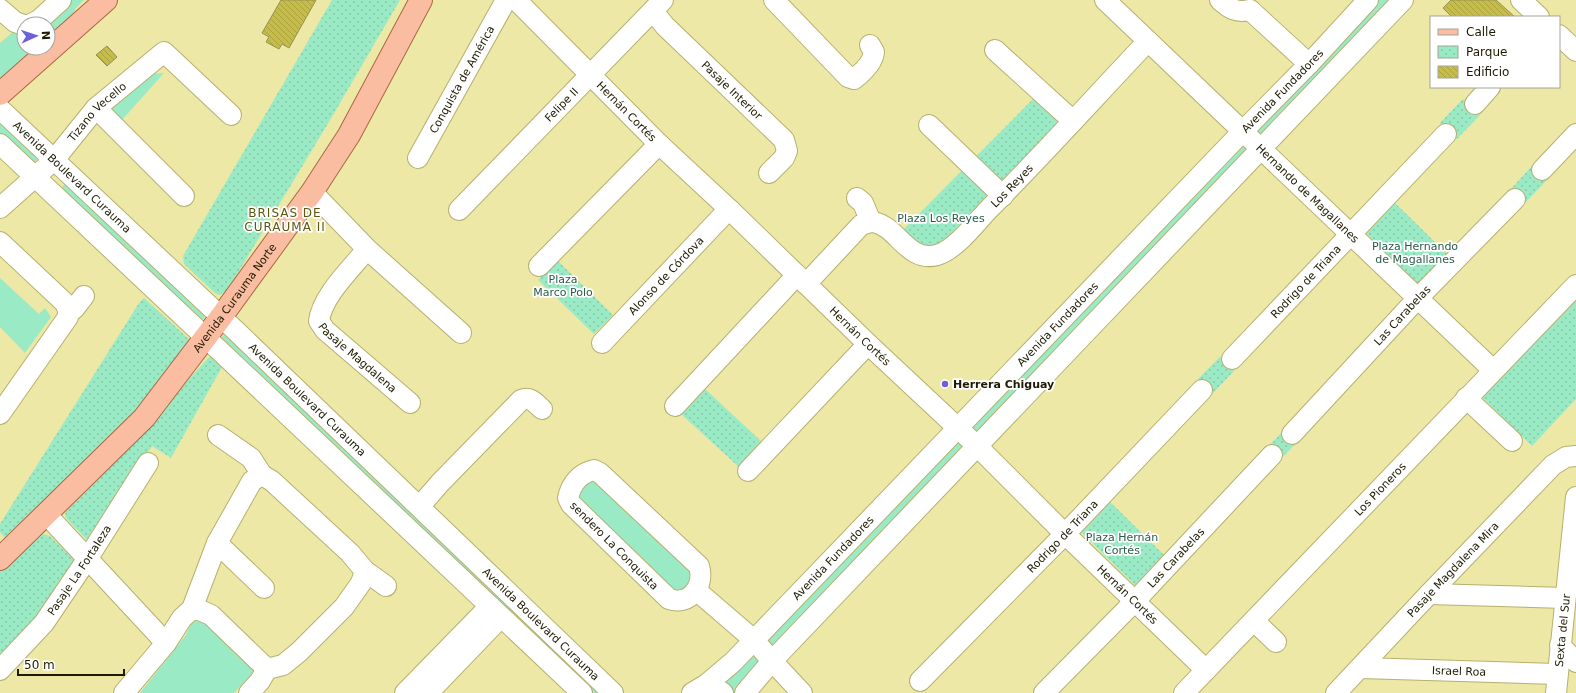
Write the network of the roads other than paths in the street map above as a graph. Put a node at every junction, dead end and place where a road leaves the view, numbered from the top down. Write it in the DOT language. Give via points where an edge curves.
graph roads {
  1 [pos="61,0"];
  2 [pos="106,0"];
  3 [pos="421,0"];
  4 [pos="506,0"];
  5 [pos="516,0"];
  6 [pos="1105,0"];
  7 [pos="1220,0"];
  8 [pos="1368,0"];
  9 [pos="1403,0"];
  10 [pos="1521,0"];
  11 [pos="777,1"];
  12 [pos="1251,5"];
  13 [pos="658,6"];
  14 [pos="0,9"];
  15 [pos="43,16"];
  16 [pos="1538,16"];
  17 [pos="16,22"];
  18 [pos="1560,36"];
  19 [pos="1148,41"];
  20 [pos="870,45"];
  21 [pos="995,50"];
  22 [pos="1576,51"];
  23 [pos="1309,64"];
  24 [pos="590,74"];
  25 [pos="1489,88"];
  26 [pos="0,94"];
  27 [pos="1475,104"];
  28 [pos="96,108"];
  29 [pos="0,109"];
  30 [pos="231,115"];
  31 [pos="1073,122"];
  32 [pos="929,125"];
  33 [pos="1242,131"];
  34 [pos="1446,134"];
  35 [pos="1576,134"];
  36 [pos="0,144"];
  37 [pos="658,144"];
  38 [pos="1262,150"];
  39 [pos="418,158"];
  40 [pos="54,160"];
  41 [pos="1542,170"];
  42 [pos="769,173"];
  43 [pos="35,177"];
  44 [pos="312,192"];
  45 [pos="184,196"];
  46 [pos="1003,196"];
  47 [pos="857,198"];
  48 [pos="1515,199"];
  49 [pos="0,208"];
  50 [pos="729,209"];
  51 [pos="460,210"];
  52 [pos="871,222"];
  53 [pos="1350,234"];
  54 [pos="0,242"];
  55 [pos="367,249"];
  56 [pos="539,266"];
  57 [pos="801,280"];
  58 [pos="1576,285"];
  59 [pos="84,296"];
  60 [pos="1418,298"];
  61 [pos="68,310"];
  62 [pos="221,317"];
  63 [pos="461,333"];
  64 [pos="206,337"];
  65 [pos="602,343"];
  66 [pos="868,344"];
  67 [pos="1232,360"];
  68 [pos="1493,370"];
  69 [pos="1202,390"];
  70 [pos="1466,398"];
  71 [pos="410,403"];
  72 [pos="675,406"];
  73 [pos="542,409"];
  74 [pos="0,414"];
  75 [pos="958,428"];
  76 [pos="1292,434"];
  77 [pos="218,435"];
  78 [pos="1512,441"];
  79 [pos="976,445"];
  80 [pos="1272,455"];
  81 [pos="1576,456"];
  82 [pos="148,463"];
  83 [pos="748,471"];
  84 [pos="262,475"];
  85 [pos="1576,496"];
  86 [pos="420,506"];
  87 [pos="46,514"];
  88 [pos="1065,534"];
  89 [pos="217,542"];
  90 [pos="88,558"];
  91 [pos="0,559"];
  92 [pos="365,571"];
  93 [pos="386,586"];
  94 [pos="264,588"];
  95 [pos="697,591"];
  96 [pos="1429,594"];
  97 [pos="1565,598"];
  98 [pos="1135,601"];
  99 [pos="192,610"];
  100 [pos="496,611"];
  101 [pos="1254,620"];
  102 [pos="754,640"];
  103 [pos="1276,642"];
  104 [pos="166,643"];
  105 [pos="1560,645"];
  106 [pos="772,661"];
  107 [pos="1576,662"];
  108 [pos="1361,668"];
  109 [pos="266,669"];
  110 [pos="0,670"];
  111 [pos="1206,670"];
  112 [pos="920,681"];
  113 [pos="1557,683"];
  114 [pos="707,690"];
  115 [pos="417,691"];
  116 [pos="124,693"];
  117 [pos="249,693"];
  118 [pos="582,693"];
  119 [pos="613,693"];
  120 [pos="745,693"];
  121 [pos="802,693"];
  122 [pos="1044,693"];
  123 [pos="1184,693"];
  124 [pos="1336,693"];
  1 -- 15 [label="street"];
  2 -- 26 [label="main road"];
  3 -- 44 [label="main road, Avenida Curauma Norte" via="349,135"];
  4 -- 39 [label="street, Conquista de América"];
  5 -- 24 [label="street, Hernán Cortés"];
  6 -- 19 [label="street, Hernando de Magallanes"];
  7 -- 12 [label="street" via="1235,11 1242,12"];
  8 -- 23 [label="street, Avenida Fundadores"];
  9 -- 38 [label="street"];
  10 -- 16 [label="street"];
  11 -- 20 [label="street" via="848,77 854,79 868,66 874,52"];
  12 -- 23 [label="street"];
  13 -- 24 [label="street, Felipe II"];
  13 -- 42 [label="street, Pasaje Interior" via="665,26 784,140 787,152"];
  14 -- 17 [label="street"];
  18 -- 22 [label="street"];
  19 -- 31 [label="street, Los Reyes"];
  19 -- 33 [label="street, Hernando de Magallanes"];
  21 -- 31 [label="street"];
  23 -- 33 [label="street, Avenida Fundadores"];
  24 -- 37 [label="street, Hernán Cortés"];
  24 -- 51 [label="street, Felipe II"];
  25 -- 27 [label="street"];
  28 -- 30 [label="street, Tizano Vecello" via="164,52"];
  28 -- 40 [label="street, Tizano Vecello"];
  28 -- 45 [label="street"];
  29 -- 40 [label="street, Avenida Boulevard Curauma"];
  31 -- 46 [label="street, Los Reyes"];
  32 -- 46 [label="street"];
  33 -- 38 [label="street, Hernando de Magallanes"];
  33 -- 75 [label="street, Avenida Fundadores"];
  34 -- 53 [label="street, Rodrigo de Triana"];
  35 -- 41 [label="street"];
  36 -- 43 [label="street, Avenida Boulevard Curauma"];
  37 -- 50 [label="street, Hernán Cortés"];
  37 -- 56 [label="street"];
  38 -- 53 [label="street, Hernando de Magallanes"];
  38 -- 79 [label="street"];
  40 -- 43 [label="street, Tizano Vecello"];
  40 -- 62 [label="street, Avenida Boulevard Curauma"];
  43 -- 49 [label="street, Tizano Vecello"];
  43 -- 64 [label="street, Avenida Boulevard Curauma"];
  44 -- 55 [label="street"];
  44 -- 62 [label="main road, Avenida Curauma Norte"];
  46 -- 52 [label="street, Los Reyes" via="954,245 938,255 922,256 907,248 883,226"];
  47 -- 52 [label="street" via="867,209"];
  48 -- 60 [label="street, Las Carabelas"];
  50 -- 57 [label="street, Hernán Cortés"];
  50 -- 65 [label="street, Alonso de Córdova"];
  52 -- 57 [label="street" via="861,225"];
  53 -- 60 [label="street, Hernando de Magallanes"];
  53 -- 67 [label="street, Rodrigo de Triana"];
  54 -- 61 [label="street" via="65,303"];
  55 -- 63 [label="street"];
  55 -- 71 [label="street, Pasaje Magdalena" via="326,299 319,322"];
  57 -- 66 [label="street, Hernán Cortés"];
  57 -- 72 [label="street"];
  58 -- 68 [label="street, Los Pioneros"];
  59 -- 61 [label="street" via="74,309"];
  60 -- 68 [label="street, Hernando de Magallanes"];
  60 -- 76 [label="street, Las Carabelas"];
  61 -- 74 [label="street" via="68,317"];
  62 -- 64 [label="main road, Avenida Curauma Norte"];
  62 -- 86 [label="street, Avenida Boulevard Curauma"];
  64 -- 87 [label="main road, Avenida Curauma Norte" via="144,418"];
  64 -- 100 [label="street, Avenida Boulevard Curauma"];
  66 -- 75 [label="street, Hernán Cortés"];
  66 -- 83 [label="street"];
  68 -- 70 [label="street, Los Pioneros"];
  69 -- 88 [label="street, Rodrigo de Triana"];
  70 -- 78 [label="street"];
  70 -- 101 [label="street, Los Pioneros"];
  73 -- 86 [label="street" via="531,399 521,400"];
  75 -- 79 [label="street, Hernán Cortés"];
  75 -- 102 [label="street, Avenida Fundadores"];
  77 -- 84 [label="street" via="251,458"];
  79 -- 88 [label="street, Hernán Cortés"];
  79 -- 106 [label="street"];
  80 -- 98 [label="street, Las Carabelas"];
  81 -- 96 [label="street, Pasaje Magdalena Mira" via="1566,457 1553,465"];
  82 -- 90 [label="street, Pasaje La Fortaleza"];
  84 -- 89 [label="street" via="252,482"];
  84 -- 92 [label="street" via="272,481 350,553"];
  85 -- 97 [label="street, Sexta del Sur"];
  86 -- 119 [label="street, Avenida Boulevard Curauma"];
  87 -- 90 [label="street"];
  87 -- 91 [label="main road, Avenida Curauma Norte"];
  88 -- 98 [label="street, Hernán Cortés"];
  88 -- 112 [label="street, Rodrigo de Triana"];
  89 -- 94 [label="street"];
  89 -- 99 [label="street"];
  90 -- 104 [label="street"];
  90 -- 110 [label="street, Pasaje La Fortaleza" via="44,623"];
  92 -- 93 [label="street"];
  92 -- 109 [label="street" via="361,583 344,607 283,665"];
  95 -- 95 [label="street, sendero La Conquista" via="701,580 699,566 600,473 594,470 586,472 573,483 568,498 571,504 662,594 676,602"];
  95 -- 102 [label="street"];
  96 -- 97 [label="street"];
  96 -- 108 [label="street, Pasaje Magdalena Mira"];
  97 -- 105 [label="street, Sexta del Sur"];
  98 -- 111 [label="street, Hernán Cortés"];
  98 -- 122 [label="street, Las Carabelas"];
  99 -- 104 [label="street" via="182,618"];
  99 -- 109 [label="street" via="211,615"];
  100 -- 115 [label="street"];
  100 -- 118 [label="street, Avenida Boulevard Curauma"];
  101 -- 103 [label="street"];
  101 -- 111 [label="street, Los Pioneros"];
  102 -- 106 [label="street"];
  102 -- 114 [label="street, Avenida Fundadores"];
  104 -- 116 [label="street"];
  105 -- 107 [label="street"];
  105 -- 113 [label="street, Sexta del Sur"];
  106 -- 120 [label="street"];
  106 -- 121 [label="street"];
  108 -- 113 [label="street, Israel Roa"];
  108 -- 124 [label="street, Pasaje Magdalena Mira"];
  109 -- 117 [label="street" via="260,681"];
  111 -- 123 [label="street, Los Pioneros"];
}
